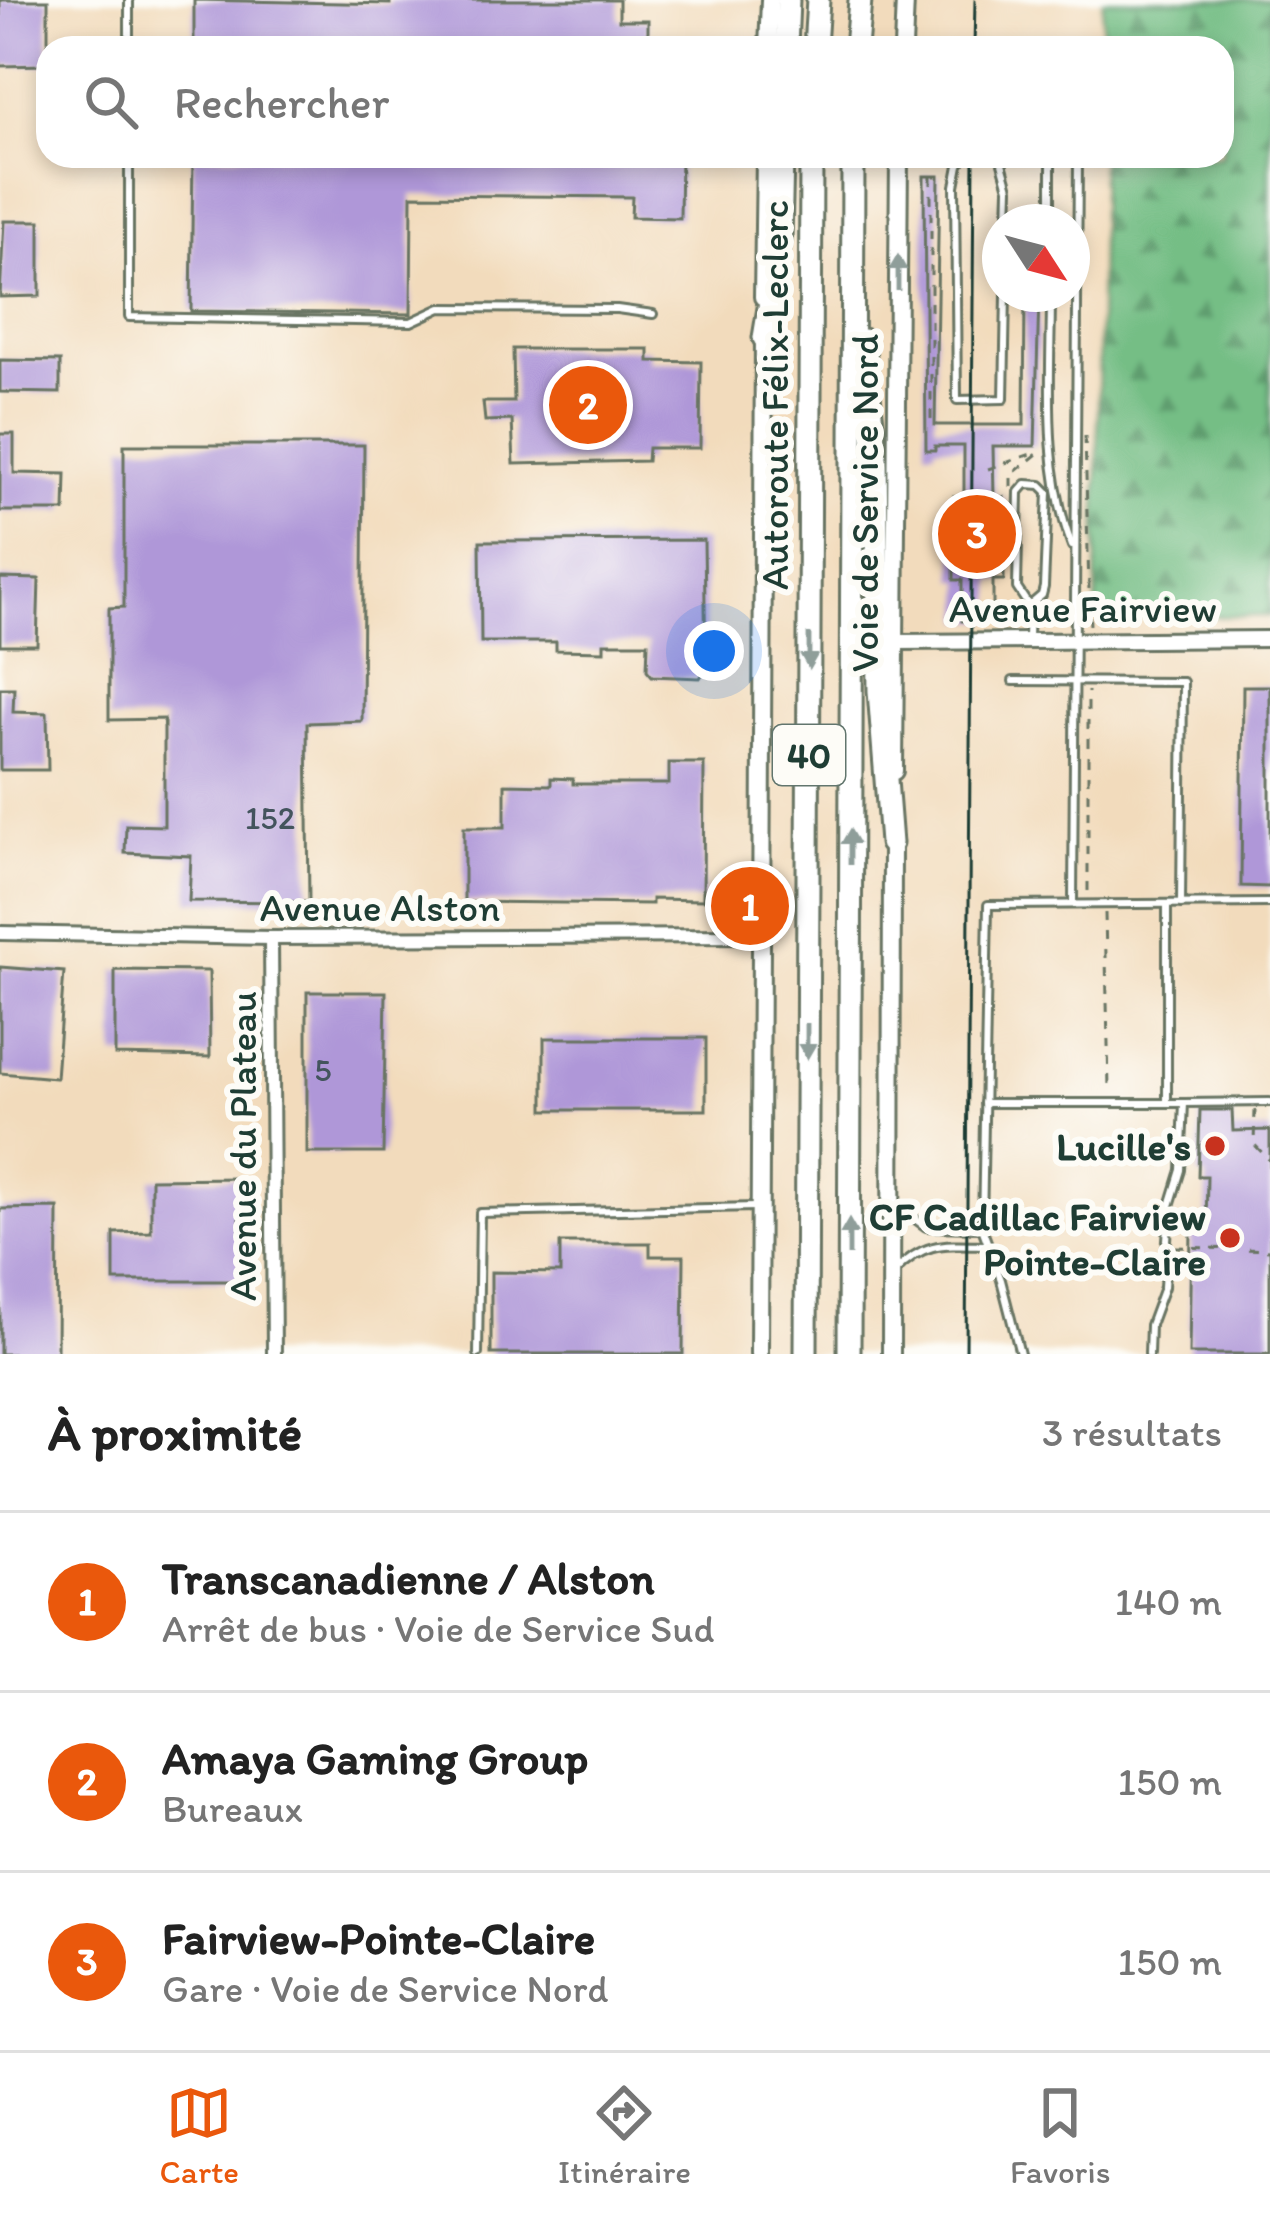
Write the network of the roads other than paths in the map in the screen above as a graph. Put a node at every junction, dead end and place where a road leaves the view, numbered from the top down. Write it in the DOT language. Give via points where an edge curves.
graph roads {
  1 [pos="129,0"];
  2 [pos="770,0"];
  3 [pos="788,0"];
  4 [pos="818,0"];
  5 [pos="860,0"];
  6 [pos="905,0"];
  7 [pos="129,36"];
  8 [pos="768,36"];
  9 [pos="786,36"];
  10 [pos="816,36"];
  11 [pos="857,36"];
  12 [pos="903,36"];
  13 [pos="129,168"];
  14 [pos="765,168"];
  15 [pos="782,168"];
  16 [pos="811,168"];
  17 [pos="853,168"];
  18 [pos="899,168"];
  19 [pos="959,168"];
  20 [pos="1003,168"];
  21 [pos="1052,168"];
  22 [pos="1078,168"];
  23 [pos="1009,204"];
  24 [pos="1052,204"];
  25 [pos="852,232"];
  26 [pos="1006,312"];
  27 [pos="1051,312"];
  28 [pos="653,314"];
  29 [pos="764,338"];
  30 [pos="1073,550"];
  31 [pos="1028,606"];
  32 [pos="1270,639"];
  33 [pos="1073,640"];
  34 [pos="1028,641"];
  35 [pos="897,642"];
  36 [pos="1013,681"];
  37 [pos="1072,681"];
  38 [pos="891,843"];
  39 [pos="1270,903"];
  40 [pos="1073,904"];
  41 [pos="1167,904"];
  42 [pos="1180,904"];
  43 [pos="0,933"];
  44 [pos="760,936"];
  45 [pos="271,938"];
  46 [pos="1270,1102"];
  47 [pos="983,1103"];
  48 [pos="1167,1103"];
  49 [pos="1184,1103"];
  50 [pos="891,1200"];
  51 [pos="759,1207"];
  52 [pos="982,1228"];
  53 [pos="987,1245"];
  54 [pos="891,1274"];
  55 [pos="274,1354"];
  56 [pos="478,1354"];
  57 [pos="759,1354"];
  58 [pos="806,1354"];
  59 [pos="849,1354"];
  60 [pos="891,1354"];
  61 [pos="1020,1354"];
  62 [pos="1150,1354"];
  1 -- 7 [label="lane"];
  2 -- 8 [label="main road"];
  3 -- 9 [label="highway"];
  4 -- 10 [label="highway"];
  5 -- 11 [label="highway"];
  6 -- 12 [label="main road"];
  13 -- 28 [label="lane" via="129,317 411,322 441,308"];
  14 -- 29 [label="main road"];
  15 -- 29 [label="highway"];
  16 -- 58 [label="highway, Autoroute Félix-Leclerc / 40, one-way"];
  17 -- 25 [label="highway, Autoroute Félix-Leclerc / 40"];
  35 -- 18 [label="main road, Voie de Service Nord, one-way"];
  19 -- 26 [label="lane" via="957,400 1004,399"];
  20 -- 23 [label="lane"];
  21 -- 24 [label="lane"];
  22 -- 30 [label="lane"];
  25 -- 38 [label="highway" via="876,459 879,691"];
  59 -- 25 [label="highway, Autoroute Félix-Leclerc / 40, one-way"];
  27 -- 30 [label="lane" via="1052,445"];
  29 -- 44 [label="main road"];
  30 -- 33 [label="lane"];
  31 -- 31 [label="lane" via="1044,587 1048,492 1026,484 1019,492 1017,588"];
  31 -- 34 [label="lane"];
  32 -- 33 [label="street, Avenue Fairview"];
  33 -- 34 [label="street, Avenue Fairview"];
  33 -- 37 [label="lane"];
  34 -- 35 [label="street, Avenue Fairview"];
  35 -- 38 [label="main road, Voie de Service Nord"];
  36 -- 37 [label="lane"];
  37 -- 40 [label="lane"];
  37 -- 42 [label="lane" via="1183,682"];
  38 -- 50 [label="main road, Voie de Service Nord"];
  39 -- 42 [label="lane"];
  40 -- 41 [label="lane"];
  40 -- 47 [label="lane" via="988,905"];
  41 -- 42 [label="lane"];
  41 -- 48 [label="lane"];
  43 -- 45 [label="street, Avenue Alston"];
  44 -- 45 [label="street, Avenue Alston"];
  44 -- 51 [label="main road"];
  45 -- 55 [label="street, Avenue du Plateau"];
  46 -- 49 [label="lane"];
  47 -- 48 [label="lane"];
  47 -- 52 [label="lane"];
  48 -- 49 [label="lane"];
  49 -- 62 [label="lane" via="1181,1170 1168,1209"];
  50 -- 52 [label="lane" via="926,1227"];
  50 -- 54 [label="main road, Voie de Service Nord"];
  51 -- 56 [label="lane" via="480,1213"];
  51 -- 57 [label="main road"];
  52 -- 53 [label="lane"];
  53 -- 54 [label="lane" via="927,1247"];
  53 -- 61 [label="lane"];
  54 -- 60 [label="main road, Voie de Service Nord"];
}
